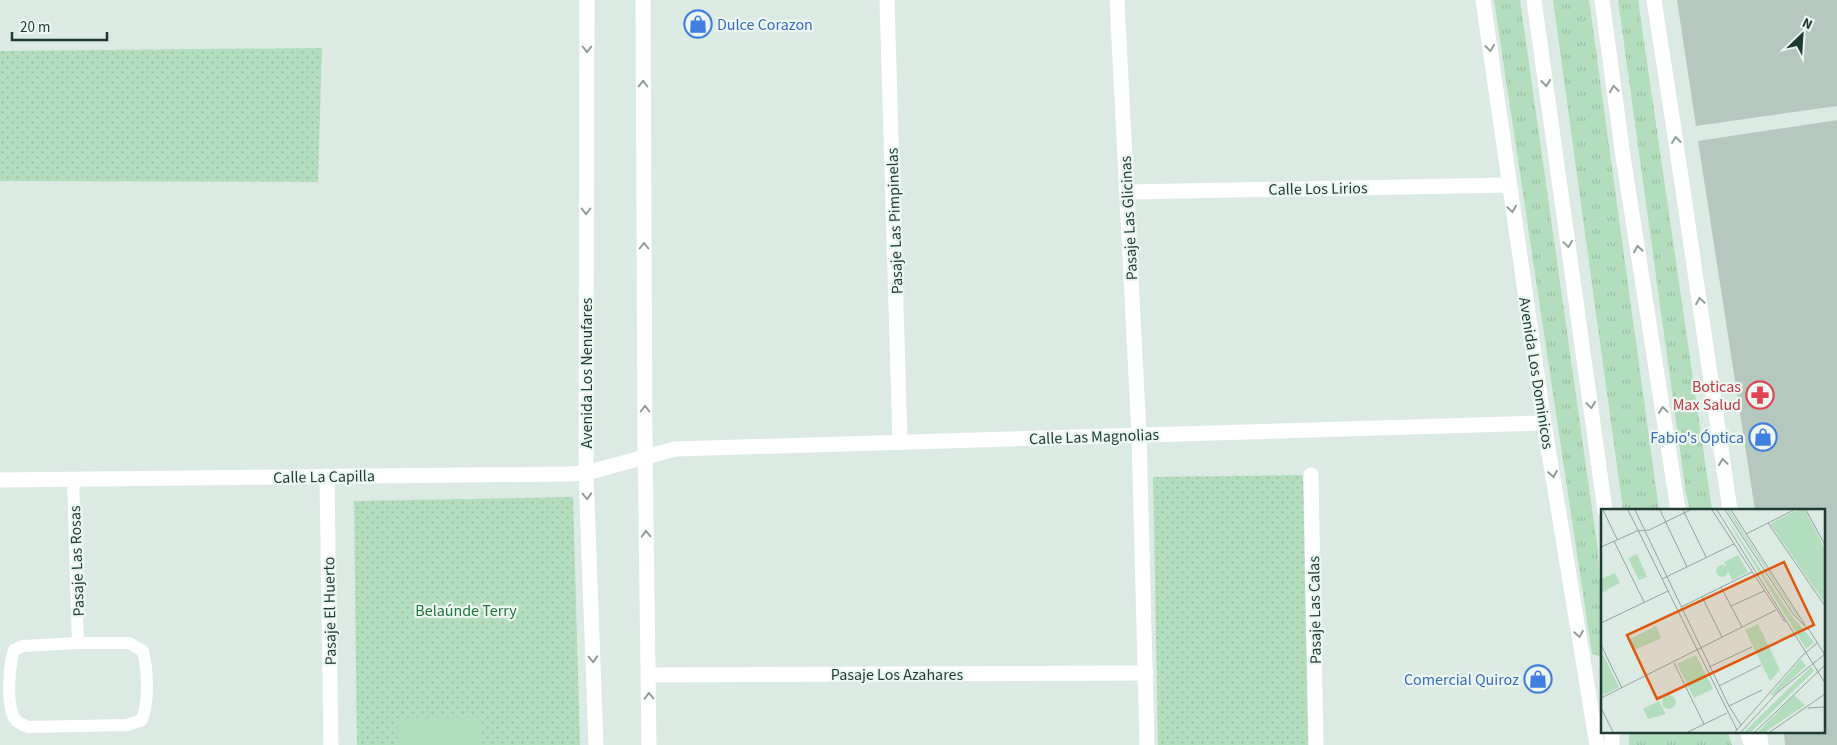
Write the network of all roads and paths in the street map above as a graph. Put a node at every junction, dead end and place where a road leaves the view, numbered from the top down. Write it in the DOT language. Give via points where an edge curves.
graph roads {
  1 [pos="586,0"];
  2 [pos="643,0"];
  3 [pos="887,0"];
  4 [pos="1117,0"];
  5 [pos="1483,0"];
  6 [pos="1534,0"];
  7 [pos="1602,0"];
  8 [pos="1654,0"];
  9 [pos="1508,185"];
  10 [pos="1127,192"];
  11 [pos="1544,423"];
  12 [pos="1140,435"];
  13 [pos="900,442"];
  14 [pos="646,458"];
  15 [pos="586,473"];
  16 [pos="1311,475"];
  17 [pos="327,476"];
  18 [pos="73,479"];
  19 [pos="0,480"];
  20 [pos="1605,509"];
  21 [pos="1678,509"];
  22 [pos="1730,509"];
  23 [pos="78,643"];
  24 [pos="1146,673"];
  25 [pos="648,675"];
  26 [pos="1612,732"];
  27 [pos="1746,732"];
  28 [pos="1759,732"];
  29 [pos="331,745"];
  30 [pos="596,745"];
  31 [pos="649,745"];
  32 [pos="1147,745"];
  33 [pos="1316,745"];
  34 [pos="1596,745"];
  35 [pos="1612,745"];
  36 [pos="1752,745"];
  37 [pos="1761,745"];
  1 -- 15 [label="street, Avenida Los Nenufares, one-way"];
  14 -- 2 [label="street, one-way"];
  3 -- 13 [label="street, Pasaje Las Pimpinelas"];
  4 -- 10 [label="street, Pasaje Las Glicinas"];
  5 -- 9 [label="street, Avenida Los Dominicos, one-way"];
  6 -- 20 [label="street, one-way"];
  21 -- 7 [label="street, one-way"];
  22 -- 8 [label="street, one-way"];
  9 -- 10 [label="street, Calle Los Lirios"];
  9 -- 11 [label="street, Avenida Los Dominicos, one-way"];
  10 -- 12 [label="street, Pasaje Las Glicinas"];
  11 -- 12 [label="street, Calle Las Magnolias"];
  11 -- 34 [label="street, Avenida Los Dominicos, one-way"];
  12 -- 13 [label="street, Calle Las Magnolias"];
  12 -- 24 [label="street, Pasaje Las Glicinas"];
  13 -- 14 [label="street, Calle Las Magnolias" via="675,449"];
  14 -- 15 [label="street, Calle La Capilla"];
  25 -- 14 [label="street, one-way"];
  15 -- 17 [label="street, Calle La Capilla"];
  15 -- 30 [label="street, Avenida Los Nenufares, one-way"];
  16 -- 33 [label="street, Pasaje Las Calas"];
  17 -- 18 [label="street, Calle La Capilla"];
  17 -- 29 [label="street, Pasaje El Huerto"];
  18 -- 19 [label="street, Calle La Capilla"];
  18 -- 23 [label="lane, Pasaje Las Rosas"];
  23 -- 23 [label="lane" via="129,644 143,651 146,708 142,720 127,725 28,727 16,721 10,710 10,661 14,650 23,646"];
  24 -- 25 [label="street, Pasaje Los Azahares"];
  24 -- 32 [label="street, Pasaje Las Glicinas"];
  31 -- 25 [label="street, one-way"];
  26 -- 35 [label="street"];
  27 -- 36 [label="street"];
  28 -- 37 [label="street"];
}
